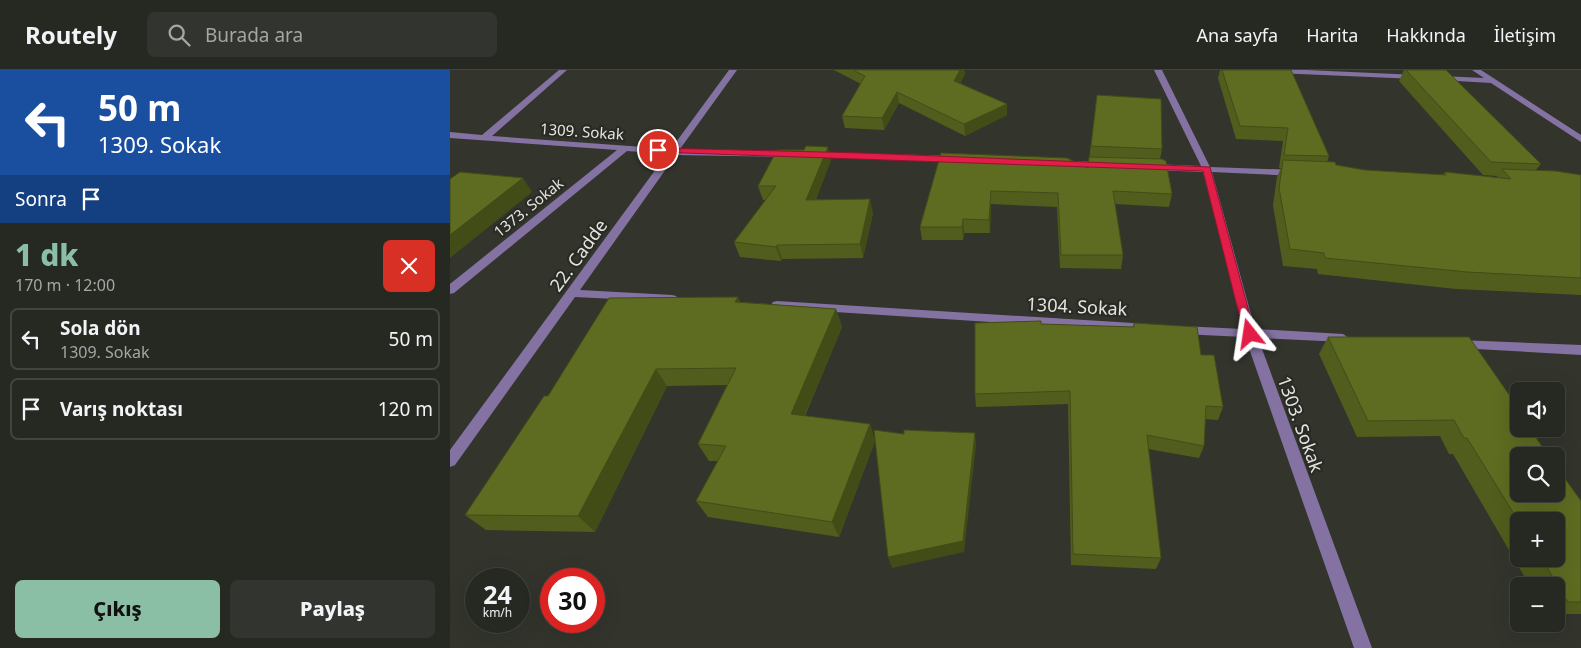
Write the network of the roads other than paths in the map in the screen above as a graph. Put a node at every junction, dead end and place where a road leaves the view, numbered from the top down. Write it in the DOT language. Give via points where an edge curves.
graph roads {
  1 [pos="563,70"];
  2 [pos="733,70"];
  3 [pos="1158,70"];
  4 [pos="1255,70"];
  5 [pos="1476,70"];
  6 [pos="1423,78"];
  7 [pos="1433,78"];
  8 [pos="1492,81"];
  9 [pos="450,135"];
  10 [pos="484,138"];
  11 [pos="1581,139"];
  12 [pos="625,148"];
  13 [pos="674,152"];
  14 [pos="970,160"];
  15 [pos="1059,163"];
  16 [pos="1118,166"];
  17 [pos="1138,166"];
  18 [pos="1207,169"];
  19 [pos="1305,173"];
  20 [pos="450,290"];
  21 [pos="572,293"];
  22 [pos="682,299"];
  23 [pos="761,304"];
  24 [pos="1250,334"];
  25 [pos="1357,339"];
  26 [pos="1445,343"];
  27 [pos="1581,350"];
  28 [pos="450,460"];
  29 [pos="1364,648"];
  1 -- 10 [label="street"];
  2 -- 13 [label="street, 22. Cadde"];
  3 -- 18 [label="street, 1303. Sokak"];
  4 -- 6 [label="street"];
  5 -- 8 [label="street"];
  7 -- 8 [label="street"];
  8 -- 11 [label="street"];
  9 -- 10 [label="street, 1309. Sokak"];
  10 -- 12 [label="street, 1309. Sokak"];
  12 -- 13 [label="street, 1309. Sokak"];
  12 -- 20 [label="street, 1373. Sokak"];
  13 -- 14 [label="street, 1309. Sokak"];
  13 -- 21 [label="street, 22. Cadde"];
  15 -- 16 [label="street"];
  17 -- 18 [label="street"];
  18 -- 19 [label="street"];
  18 -- 24 [label="street, 1303. Sokak"];
  21 -- 22 [label="street"];
  21 -- 28 [label="street, 22. Cadde"];
  23 -- 24 [label="street, 1304. Sokak"];
  24 -- 25 [label="street, 1304. Sokak"];
  24 -- 29 [label="street, 1303. Sokak"];
  26 -- 27 [label="street"];
}
